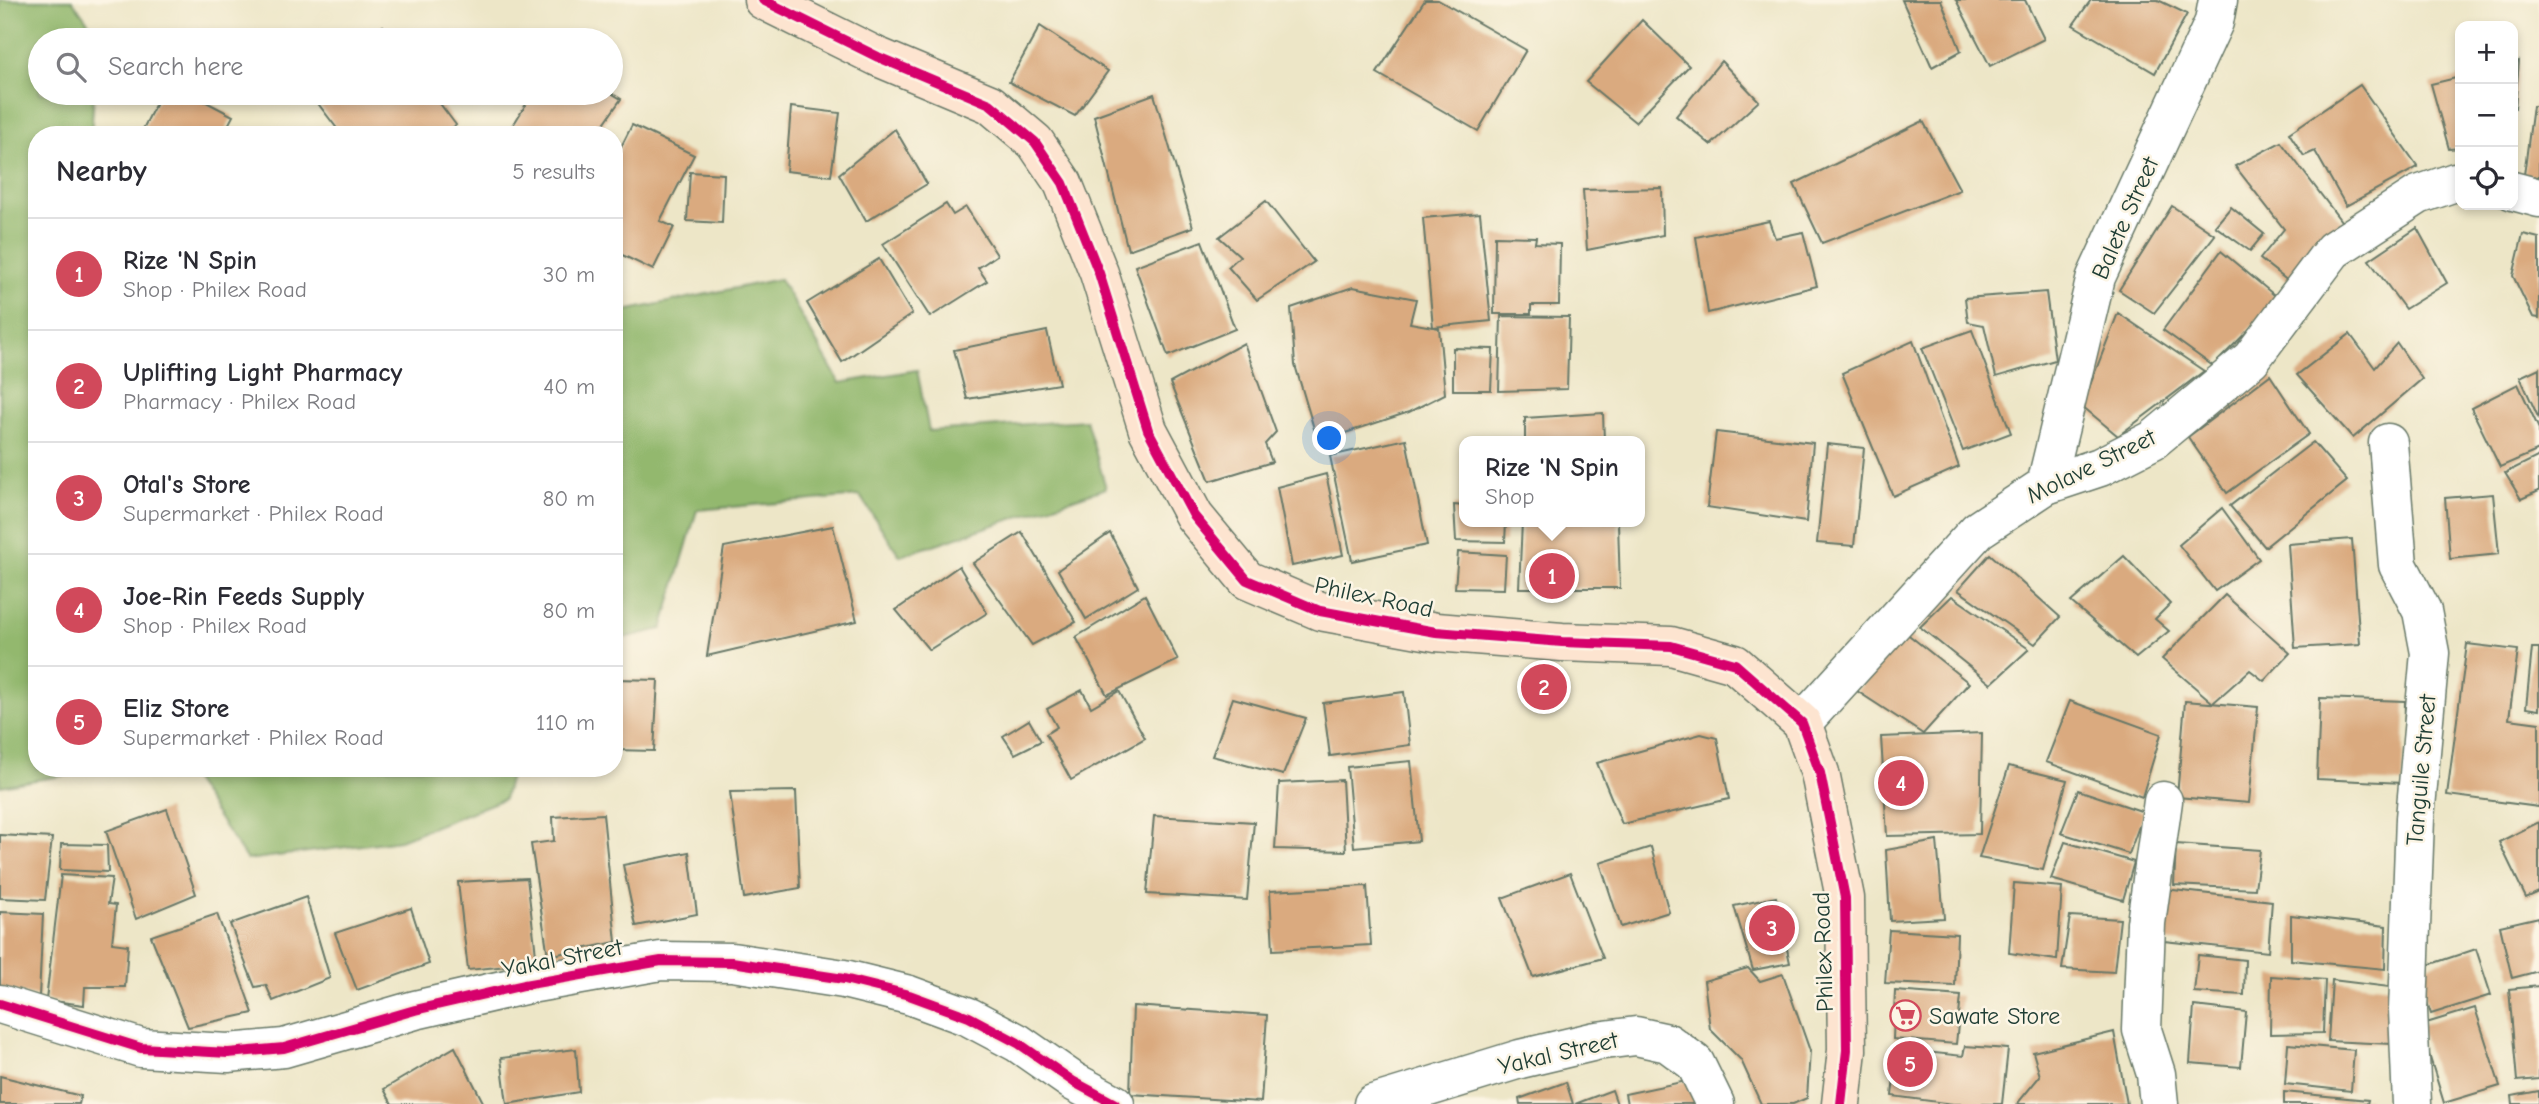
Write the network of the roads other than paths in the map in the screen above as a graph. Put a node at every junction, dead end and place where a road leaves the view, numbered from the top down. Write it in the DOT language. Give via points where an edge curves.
graph roads {
  1 [pos="763,0"];
  2 [pos="2218,0"];
  3 [pos="2455,182"];
  4 [pos="2518,192"];
  5 [pos="2539,198"];
  6 [pos="2388,443"];
  7 [pos="2046,485"];
  8 [pos="1801,723"];
  9 [pos="2163,801"];
  10 [pos="0,1004"];
  11 [pos="1115,1104"];
  12 [pos="1373,1104"];
  13 [pos="1715,1104"];
  14 [pos="1841,1104"];
  15 [pos="2159,1104"];
  16 [pos="2412,1104"];
  1 -- 8 [label="street, Philex Road" via="878,57 990,104 1035,142 1063,183 1099,273 1148,430 1194,516 1247,580 1320,611 1436,632 1671,646 1735,664"];
  2 -- 7 [label="street, Balete Street" via="2214,22 2096,277"];
  3 -- 7 [label="street, Molave Street" via="2418,195 2333,250 2251,359 2153,440 2100,467"];
  4 -- 5 [label="street"];
  6 -- 16 [label="street, Tanguile Street" via="2398,565 2422,611 2430,653 2415,818 2408,1010"];
  7 -- 8 [label="street, Molave Street" via="1978,530"];
  8 -- 14 [label="street, Philex Road" via="1820,773 1845,898 1847,1050"];
  9 -- 15 [label="street" via="2146,923 2142,1030 2156,1074"];
  10 -- 11 [label="street, Yakal Street" via="141,1048 228,1054 284,1048 415,1010 536,983 661,961 732,962 845,979 969,1017"];
  12 -- 13 [label="street, Yakal Street" via="1520,1059 1636,1036 1668,1043 1695,1063"];
}
